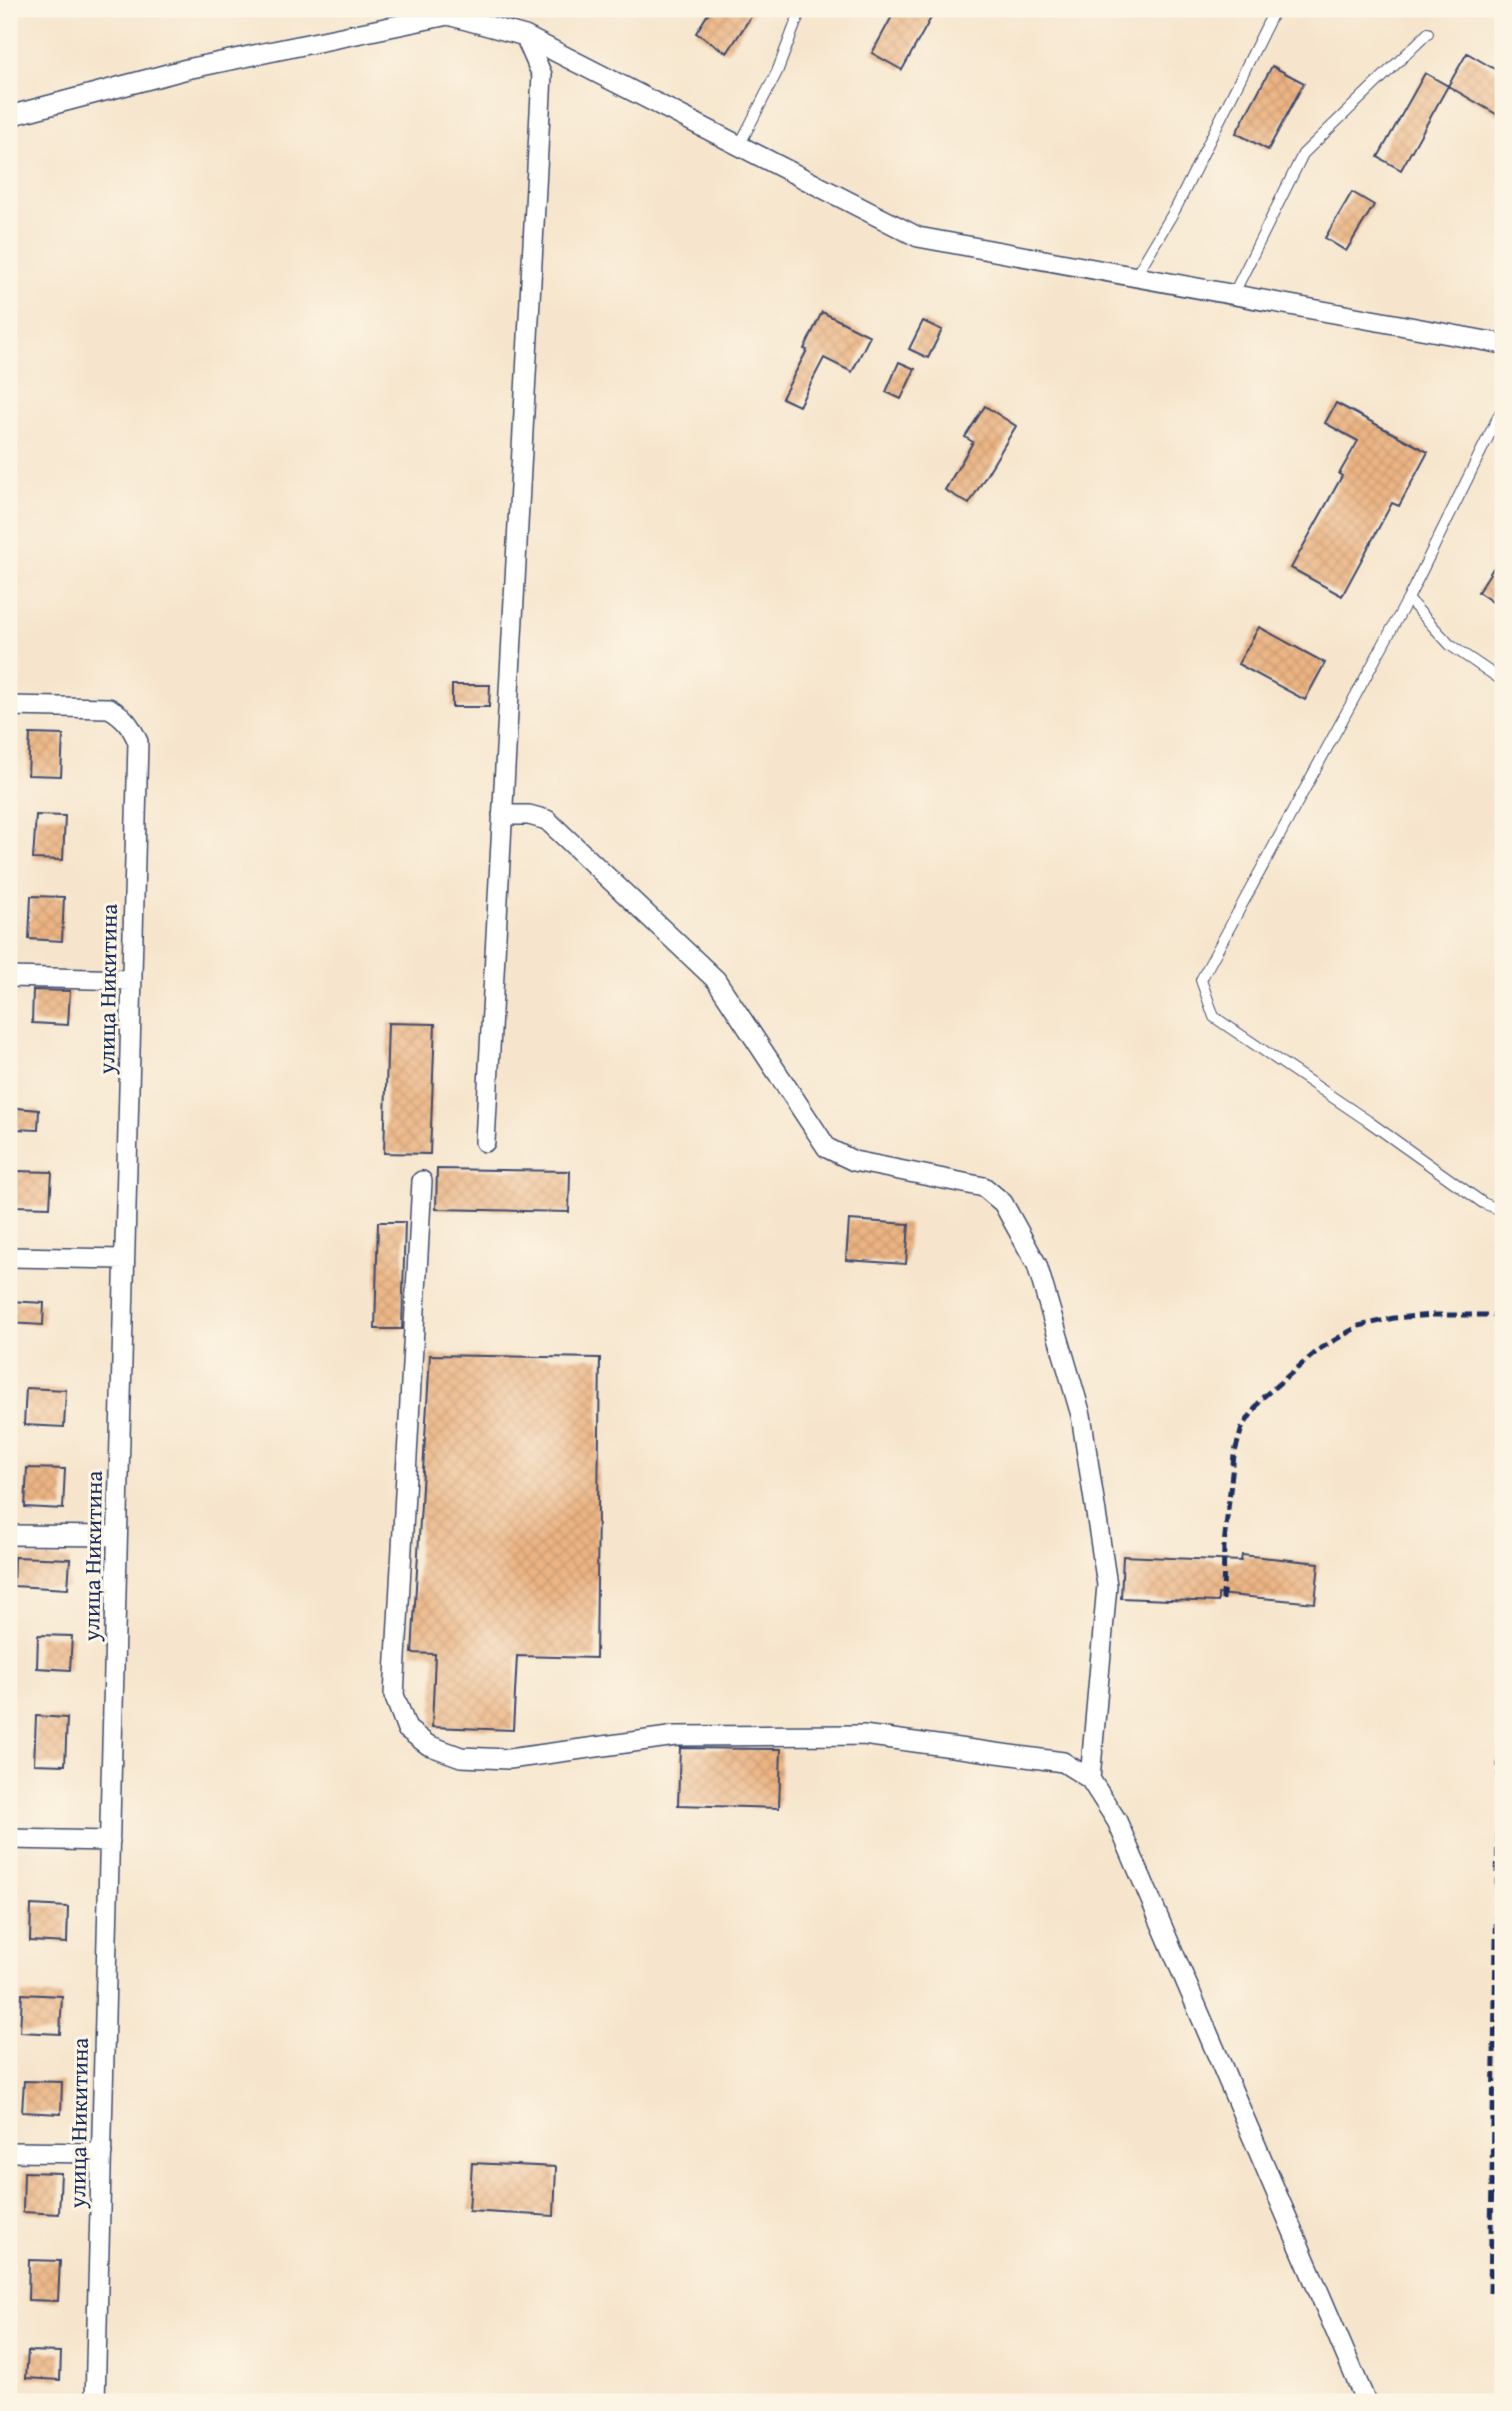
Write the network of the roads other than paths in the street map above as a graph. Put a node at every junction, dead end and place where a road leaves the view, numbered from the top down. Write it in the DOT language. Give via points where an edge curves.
graph roads {
  1 [pos="801,9"];
  2 [pos="1275,9"];
  3 [pos="1429,33"];
  4 [pos="525,36"];
  5 [pos="9,116"];
  6 [pos="739,146"];
  7 [pos="1135,277"];
  8 [pos="1233,295"];
  9 [pos="1503,344"];
  10 [pos="1503,407"];
  11 [pos="1408,599"];
  12 [pos="1503,681"];
  13 [pos="9,706"];
  14 [pos="502,815"];
  15 [pos="9,977"];
  16 [pos="132,980"];
  17 [pos="485,1142"];
  18 [pos="422,1181"];
  19 [pos="1503,1211"];
  20 [pos="9,1257"];
  21 [pos="124,1259"];
  22 [pos="9,1535"];
  23 [pos="117,1536"];
  24 [pos="1090,1779"];
  25 [pos="9,1839"];
  26 [pos="110,1841"];
  27 [pos="9,2152"];
  28 [pos="102,2153"];
  29 [pos="95,2402"];
  30 [pos="1366,2402"];
  1 -- 6 [label="lane" via="777,72"];
  2 -- 7 [label="lane" via="1176,208"];
  3 -- 8 [label="lane" via="1303,154"];
  4 -- 5 [label="street" via="448,15 187,69"];
  4 -- 6 [label="street"];
  4 -- 14 [label="street" via="542,75"];
  6 -- 7 [label="street" via="918,237"];
  7 -- 8 [label="street"];
  8 -- 9 [label="street"];
  10 -- 11 [label="lane"];
  11 -- 12 [label="lane" via="1450,645"];
  11 -- 19 [label="lane" via="1201,979 1214,1017 1483,1203"];
  13 -- 16 [label="street, улица Никитина" via="109,708 131,726 138,742"];
  14 -- 17 [label="street"];
  14 -- 24 [label="street" via="547,820 716,980 827,1148 854,1161 984,1187 1003,1203 1037,1265 1081,1415 1107,1585"];
  15 -- 16 [label="street"];
  16 -- 21 [label="street, улица Никитина"];
  18 -- 24 [label="street" via="394,1695 407,1729 428,1745 461,1757 509,1759 676,1736 863,1735 1063,1762"];
  20 -- 21 [label="street"];
  21 -- 23 [label="street, улица Никитина"];
  22 -- 23 [label="street"];
  23 -- 26 [label="street, улица Никитина"];
  24 -- 30 [label="street" via="1117,1821"];
  25 -- 26 [label="street"];
  26 -- 28 [label="street, улица Никитина"];
  27 -- 28 [label="street"];
  28 -- 29 [label="street, улица Никитина"];
}
